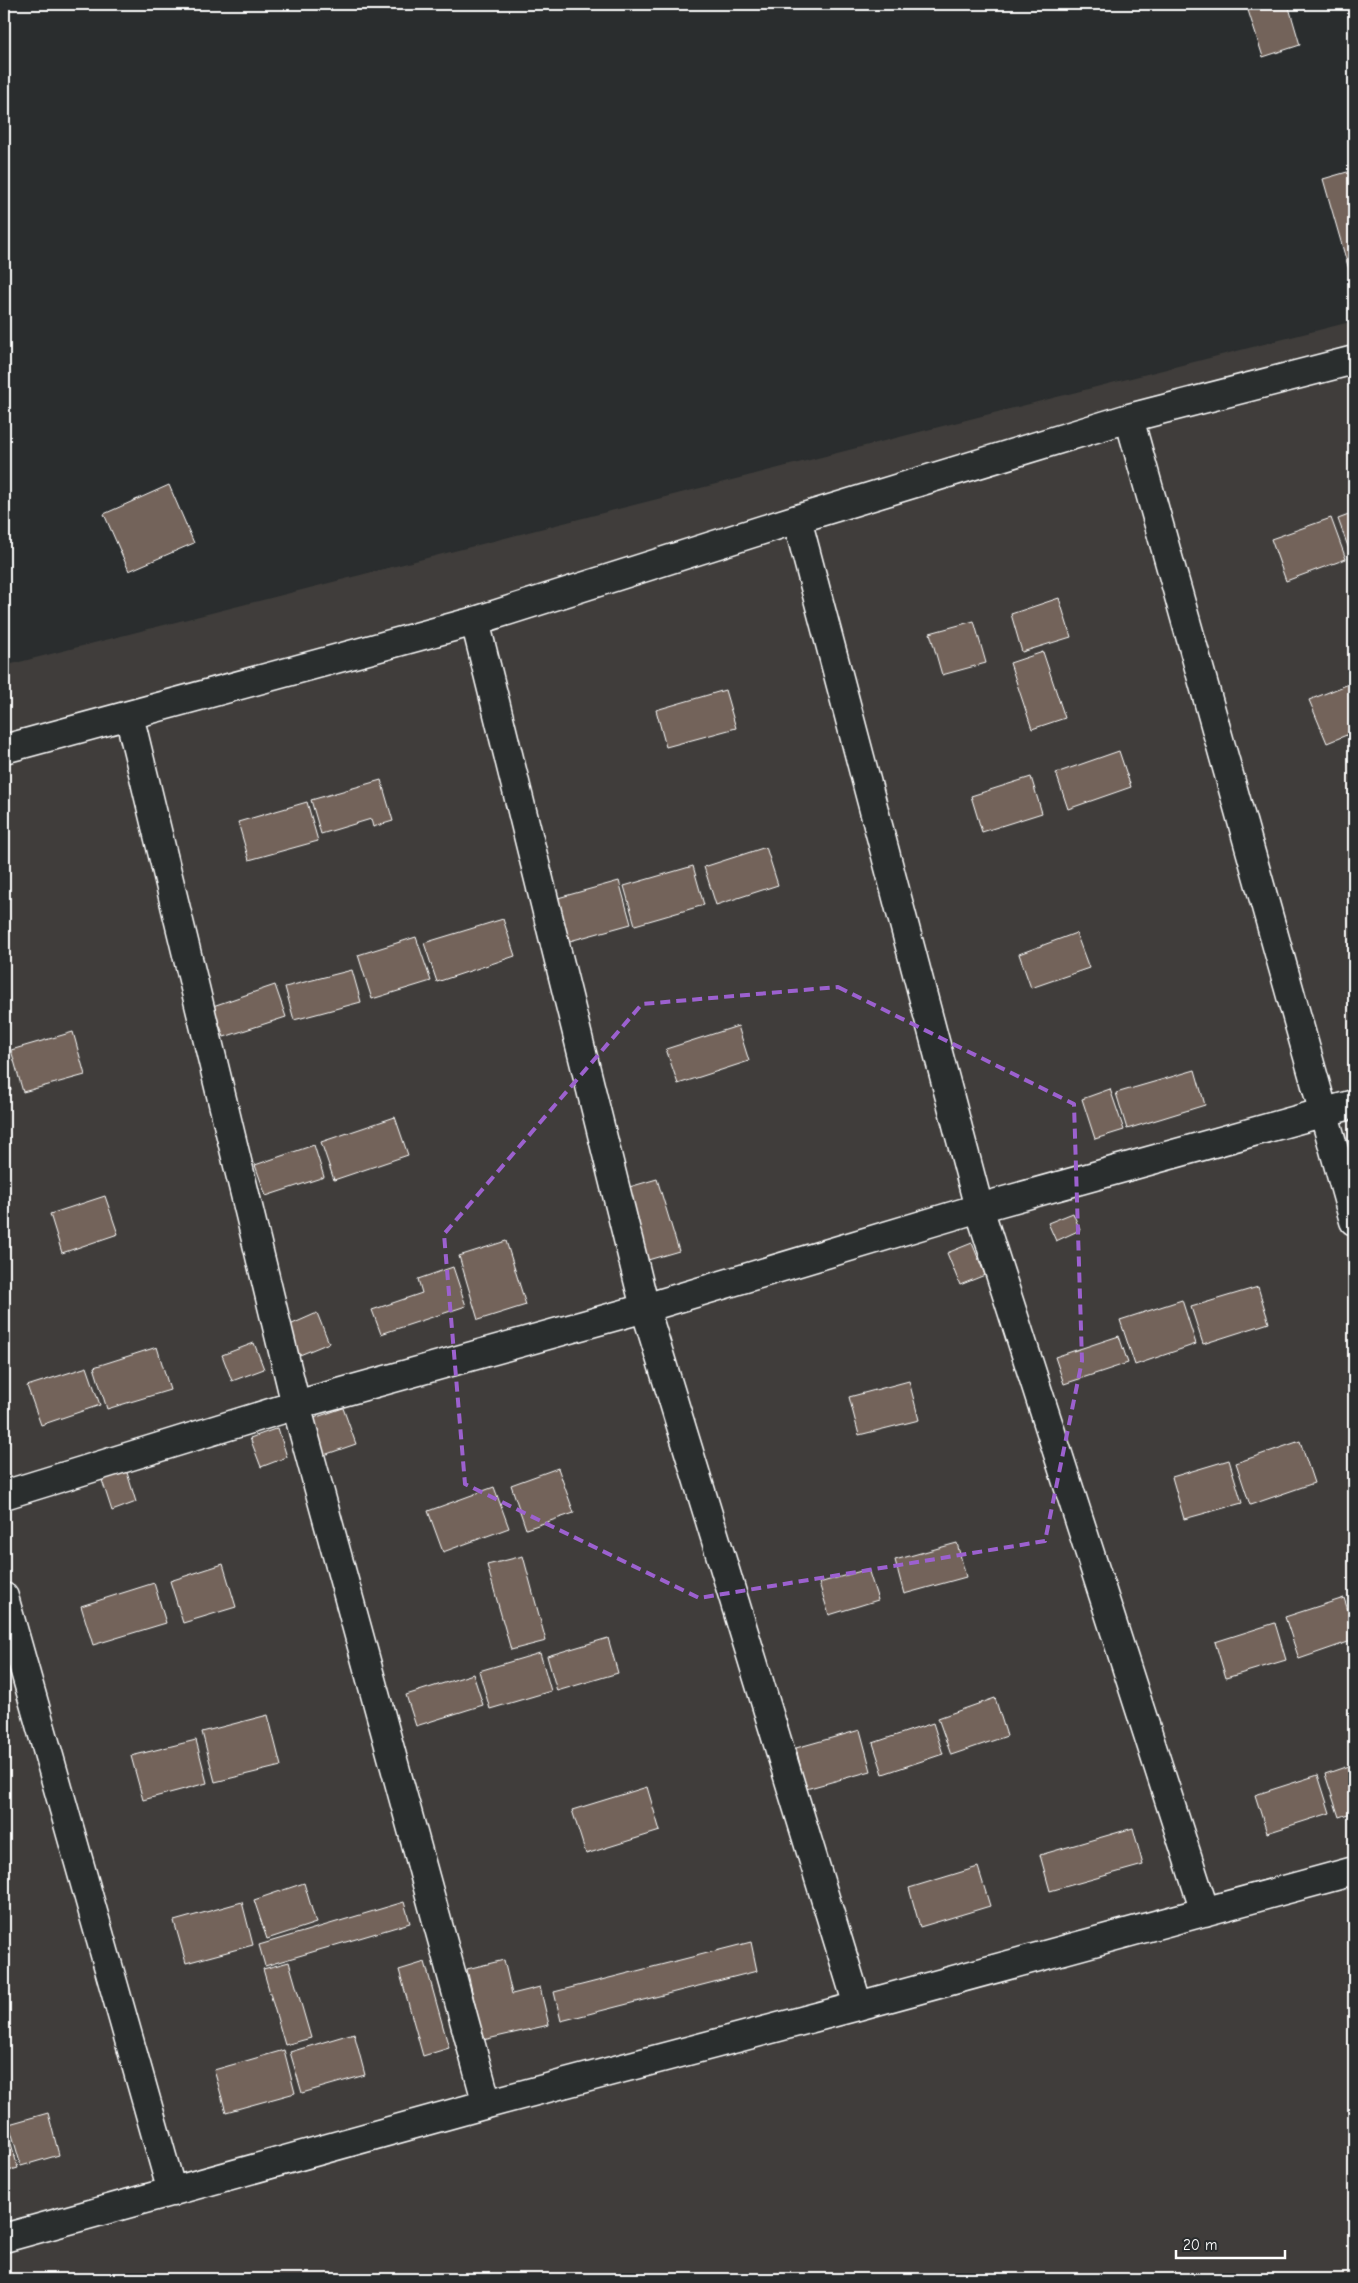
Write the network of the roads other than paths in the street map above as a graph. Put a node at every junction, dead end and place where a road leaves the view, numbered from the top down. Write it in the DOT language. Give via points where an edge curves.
graph roads {
  1 [pos="1354,360"];
  2 [pos="1129,418"];
  3 [pos="797,519"];
  4 [pos="475,621"];
  5 [pos="129,715"];
  6 [pos="4,749"];
  7 [pos="1354,1104"];
  8 [pos="1325,1113"];
  9 [pos="979,1208"];
  10 [pos="1354,1221"];
  11 [pos="645,1308"];
  12 [pos="296,1405"];
  13 [pos="4,1496"];
  14 [pos="4,1598"];
  15 [pos="1354,1871"];
  16 [pos="1205,1912"];
  17 [pos="858,2006"];
  18 [pos="488,2104"];
  19 [pos="172,2192"];
  20 [pos="4,2238"];
  1 -- 2 [label="lane"];
  2 -- 3 [label="lane"];
  2 -- 8 [label="lane"];
  3 -- 4 [label="lane"];
  3 -- 9 [label="lane"];
  4 -- 5 [label="lane"];
  4 -- 11 [label="lane"];
  5 -- 6 [label="lane"];
  5 -- 12 [label="lane"];
  7 -- 8 [label="lane"];
  8 -- 9 [label="lane"];
  8 -- 10 [label="lane"];
  9 -- 11 [label="lane"];
  9 -- 16 [label="lane"];
  11 -- 12 [label="lane"];
  11 -- 17 [label="lane"];
  12 -- 13 [label="lane"];
  12 -- 18 [label="lane"];
  14 -- 19 [label="lane"];
  15 -- 16 [label="lane"];
  16 -- 17 [label="lane"];
  17 -- 18 [label="lane"];
  18 -- 19 [label="lane"];
  19 -- 20 [label="lane"];
}
